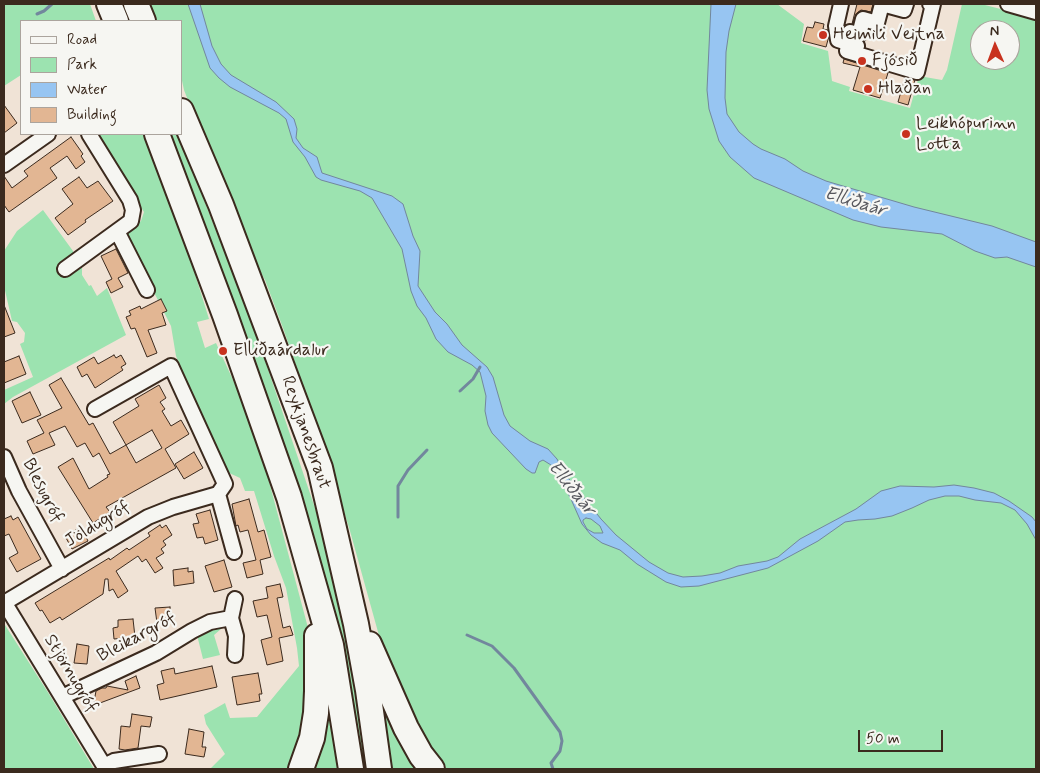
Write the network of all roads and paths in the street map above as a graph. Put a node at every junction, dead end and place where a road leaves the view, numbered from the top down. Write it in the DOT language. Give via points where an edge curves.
graph roads {
  1 [pos="110,4"];
  2 [pos="136,4"];
  3 [pos="841,4"];
  4 [pos="906,4"];
  5 [pos="930,4"];
  6 [pos="1008,4"];
  7 [pos="1036,12"];
  8 [pos="116,20"];
  9 [pos="144,20"];
  10 [pos="848,43"];
  11 [pos="182,113"];
  12 [pos="47,135"];
  13 [pos="90,135"];
  14 [pos="158,135"];
  15 [pos="4,165"];
  16 [pos="117,231"];
  17 [pos="65,269"];
  18 [pos="146,290"];
  19 [pos="95,409"];
  20 [pos="4,457"];
  21 [pos="218,494"];
  22 [pos="234,552"];
  23 [pos="62,569"];
  24 [pos="235,599"];
  25 [pos="4,602"];
  26 [pos="320,607"];
  27 [pos="231,618"];
  28 [pos="356,624"];
  29 [pos="235,655"];
  30 [pos="62,697"];
  31 [pos="159,754"];
  32 [pos="105,768"];
  33 [pos="301,769"];
  34 [pos="351,769"];
  35 [pos="380,769"];
  36 [pos="432,769"];
  1 -- 8 [label="highway"];
  2 -- 9 [label="highway"];
  3 -- 10 [label="street" via="836,33 838,40"];
  4 -- 10 [label="street" via="904,10 882,4 877,23 863,19 859,35 850,32"];
  5 -- 10 [label="street" via="933,4 919,64"];
  6 -- 7 [label="street"];
  11 -- 28 [label="highway, Reykjanesbraut" via="221,204 320,468"];
  12 -- 15 [label="street"];
  13 -- 16 [label="street" via="133,210 131,222"];
  14 -- 26 [label="highway, Reykjanesbraut" via="289,497"];
  16 -- 17 [label="street"];
  16 -- 18 [label="street"];
  19 -- 21 [label="street" via="170,366 225,484"];
  20 -- 23 [label="street, Blesugróf"];
  21 -- 22 [label="street"];
  21 -- 23 [label="street, Jöldugróf" via="148,517"];
  23 -- 25 [label="street, Jöldugróf"];
  24 -- 27 [label="street"];
  25 -- 30 [label="street, Stjörnugróf"];
  26 -- 33 [label="highway" via="316,644 316,713 312,738"];
  26 -- 34 [label="highway, Reykjanesbraut" via="330,645"];
  27 -- 29 [label="street" via="236,636"];
  27 -- 30 [label="street, Bleikargróf" via="210,622 156,653"];
  28 -- 35 [label="highway, Reykjanesbraut"];
  28 -- 36 [label="highway" via="372,649 406,728"];
  30 -- 32 [label="street, Stjörnugróf"];
  31 -- 32 [label="street, Stjörnugróf" via="114,761"];
}
